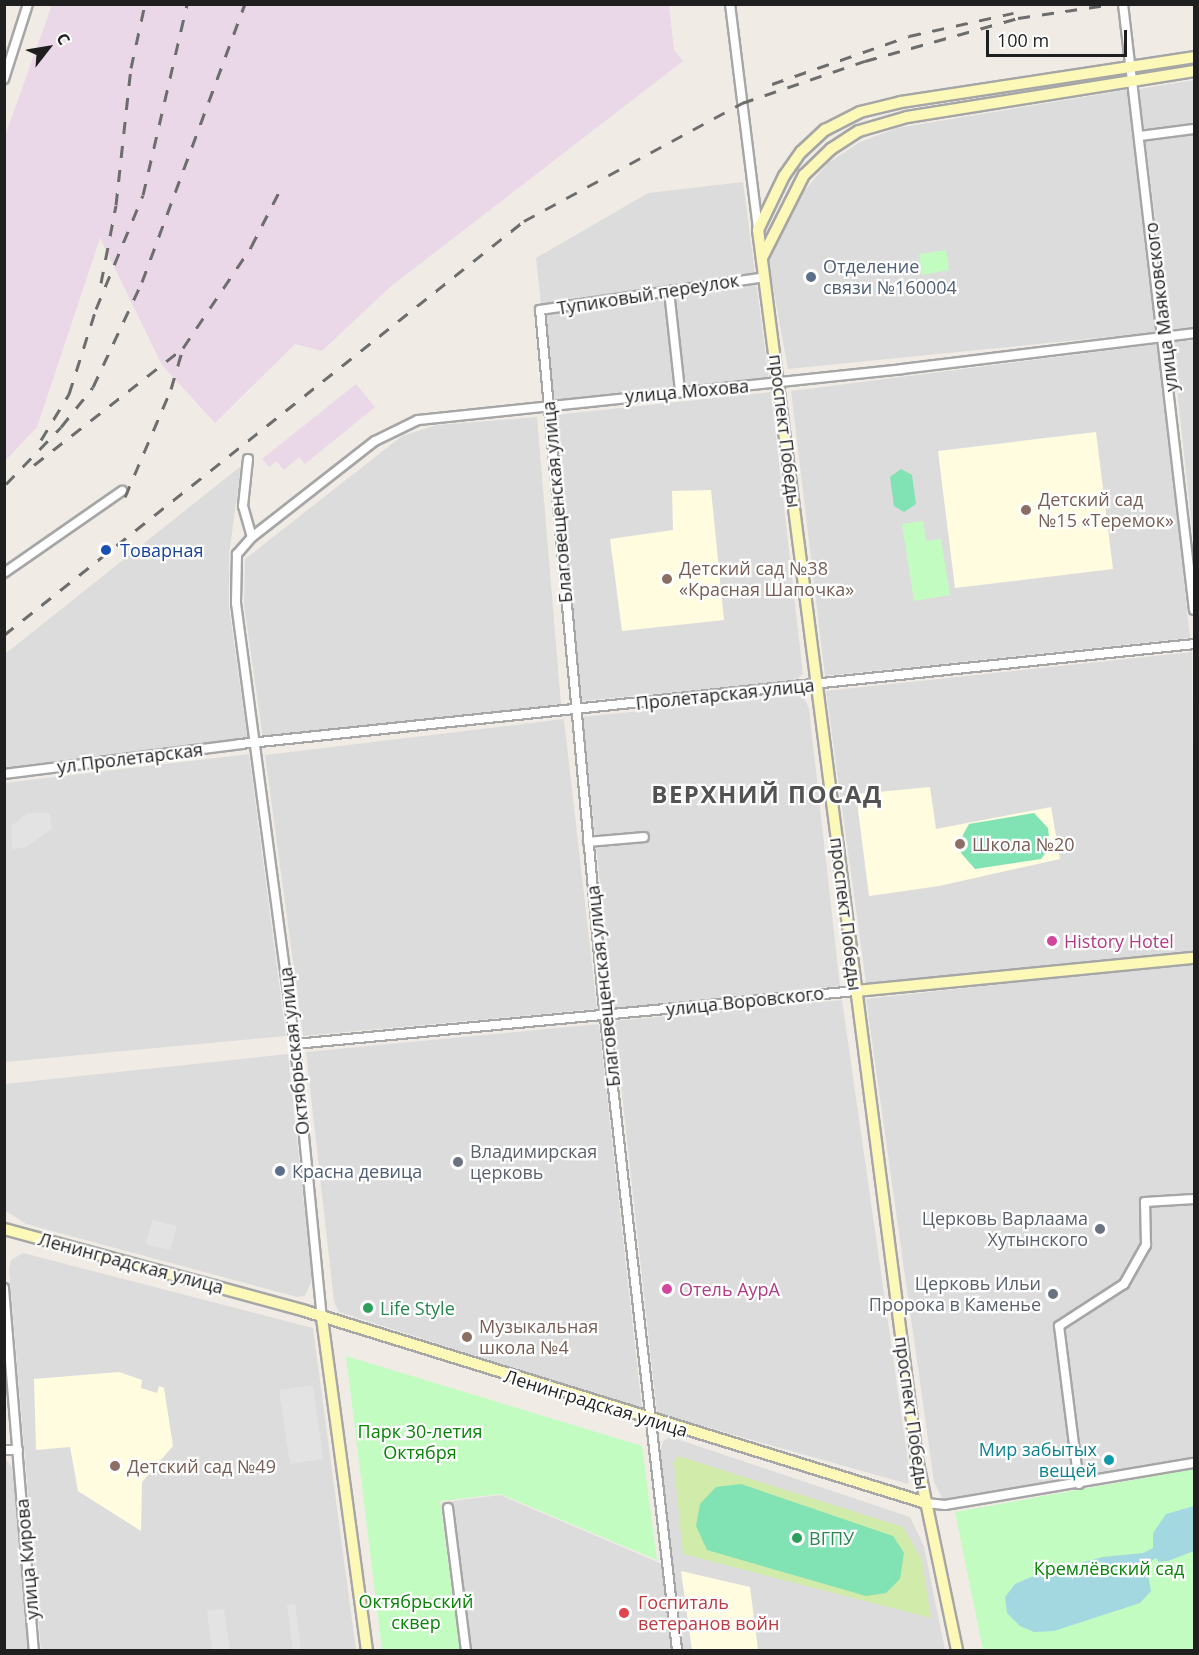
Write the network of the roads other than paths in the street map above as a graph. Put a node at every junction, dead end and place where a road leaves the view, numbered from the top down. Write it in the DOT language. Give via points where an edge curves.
graph roads {
  1 [pos="28,4"];
  2 [pos="730,4"];
  3 [pos="1123,4"];
  4 [pos="1194,57"];
  5 [pos="1130,67"];
  6 [pos="1194,71"];
  7 [pos="4,79"];
  8 [pos="1132,81"];
  9 [pos="1194,129"];
  10 [pos="1140,136"];
  11 [pos="758,230"];
  12 [pos="762,258"];
  13 [pos="765,277"];
  14 [pos="669,291"];
  15 [pos="541,320"];
  16 [pos="1194,333"];
  17 [pos="1164,337"];
  18 [pos="779,383"];
  19 [pos="680,392"];
  20 [pos="549,404"];
  21 [pos="248,459"];
  22 [pos="122,491"];
  23 [pos="252,537"];
  24 [pos="4,573"];
  25 [pos="1194,610"];
  26 [pos="1194,644"];
  27 [pos="817,685"];
  28 [pos="574,711"];
  29 [pos="256,743"];
  30 [pos="4,774"];
  31 [pos="644,837"];
  32 [pos="588,842"];
  33 [pos="1194,958"];
  34 [pos="856,991"];
  35 [pos="605,1016"];
  36 [pos="295,1044"];
  37 [pos="1194,1199"];
  38 [pos="4,1229"];
  39 [pos="4,1288"];
  40 [pos="322,1318"];
  41 [pos="650,1419"];
  42 [pos="4,1450"];
  43 [pos="18,1450"];
  44 [pos="1194,1463"];
  45 [pos="1079,1484"];
  46 [pos="926,1503"];
  47 [pos="448,1508"];
  48 [pos="34,1650"];
  49 [pos="367,1650"];
  50 [pos="466,1650"];
  51 [pos="677,1650"];
  52 [pos="957,1650"];
  1 -- 7 [label="street"];
  2 -- 11 [label="street, проспект Победы"];
  3 -- 5 [label="street, улица Маяковского"];
  4 -- 5 [label="main road"];
  5 -- 8 [label="street, улица Маяковского"];
  5 -- 11 [label="main road" via="901,102 848,117 817,137 795,160"];
  6 -- 8 [label="main road"];
  8 -- 10 [label="street, улица Маяковского"];
  8 -- 12 [label="main road" via="906,117 859,131 831,149 804,175"];
  9 -- 10 [label="street"];
  10 -- 17 [label="street, улица Маяковского"];
  11 -- 12 [label="main road, проспект Победы"];
  12 -- 13 [label="main road, проспект Победы"];
  13 -- 14 [label="street, Тупиковый переулок"];
  13 -- 18 [label="main road, проспект Победы"];
  14 -- 15 [label="street, Тупиковый переулок" via="540,310"];
  14 -- 19 [label="street"];
  15 -- 20 [label="street, Благовещенская улица"];
  16 -- 17 [label="street, улица Мохова"];
  17 -- 18 [label="street, улица Мохова"];
  17 -- 25 [label="street, улица Маяковского"];
  18 -- 19 [label="street, улица Мохова"];
  18 -- 27 [label="main road, проспект Победы"];
  19 -- 20 [label="street, улица Мохова"];
  20 -- 23 [label="street, улица Мохова" via="441,416 397,429 375,441"];
  20 -- 28 [label="street, Благовещенская улица"];
  21 -- 23 [label="street" via="243,506"];
  22 -- 24 [label="street"];
  23 -- 29 [label="street, Октябрьская улица" via="237,554 236,603"];
  26 -- 27 [label="street, Пролетарская улица"];
  27 -- 28 [label="street, Пролетарская улица"];
  27 -- 34 [label="main road, проспект Победы"];
  28 -- 29 [label="street, Пролетарская улица"];
  28 -- 32 [label="street, Благовещенская улица"];
  29 -- 30 [label="street, ул Пролетарская"];
  29 -- 36 [label="street, Октябрьская улица"];
  31 -- 32 [label="street"];
  32 -- 35 [label="street, Благовещенская улица"];
  33 -- 34 [label="main road, улица Воровского"];
  34 -- 35 [label="street, улица Воровского"];
  34 -- 46 [label="main road, проспект Победы"];
  35 -- 36 [label="street, улица Воровского"];
  35 -- 41 [label="street, Благовещенская улица"];
  36 -- 40 [label="street, Октябрьская улица"];
  37 -- 45 [label="street" via="1145,1202 1146,1245 1124,1284 1059,1326"];
  38 -- 40 [label="main road, Ленинградская улица"];
  39 -- 43 [label="street, улица Кирова"];
  40 -- 41 [label="main road, Ленинградская улица"];
  40 -- 49 [label="main road, Октябрьская улица"];
  41 -- 46 [label="main road, Ленинградская улица"];
  41 -- 51 [label="street, Благовещенская улица"];
  42 -- 43 [label="street"];
  43 -- 48 [label="street, улица Кирова"];
  44 -- 45 [label="street, Ленинградская улица"];
  45 -- 46 [label="street, Ленинградская улица" via="945,1505"];
  46 -- 52 [label="main road, проспект Победы"];
  47 -- 50 [label="street"];
}
